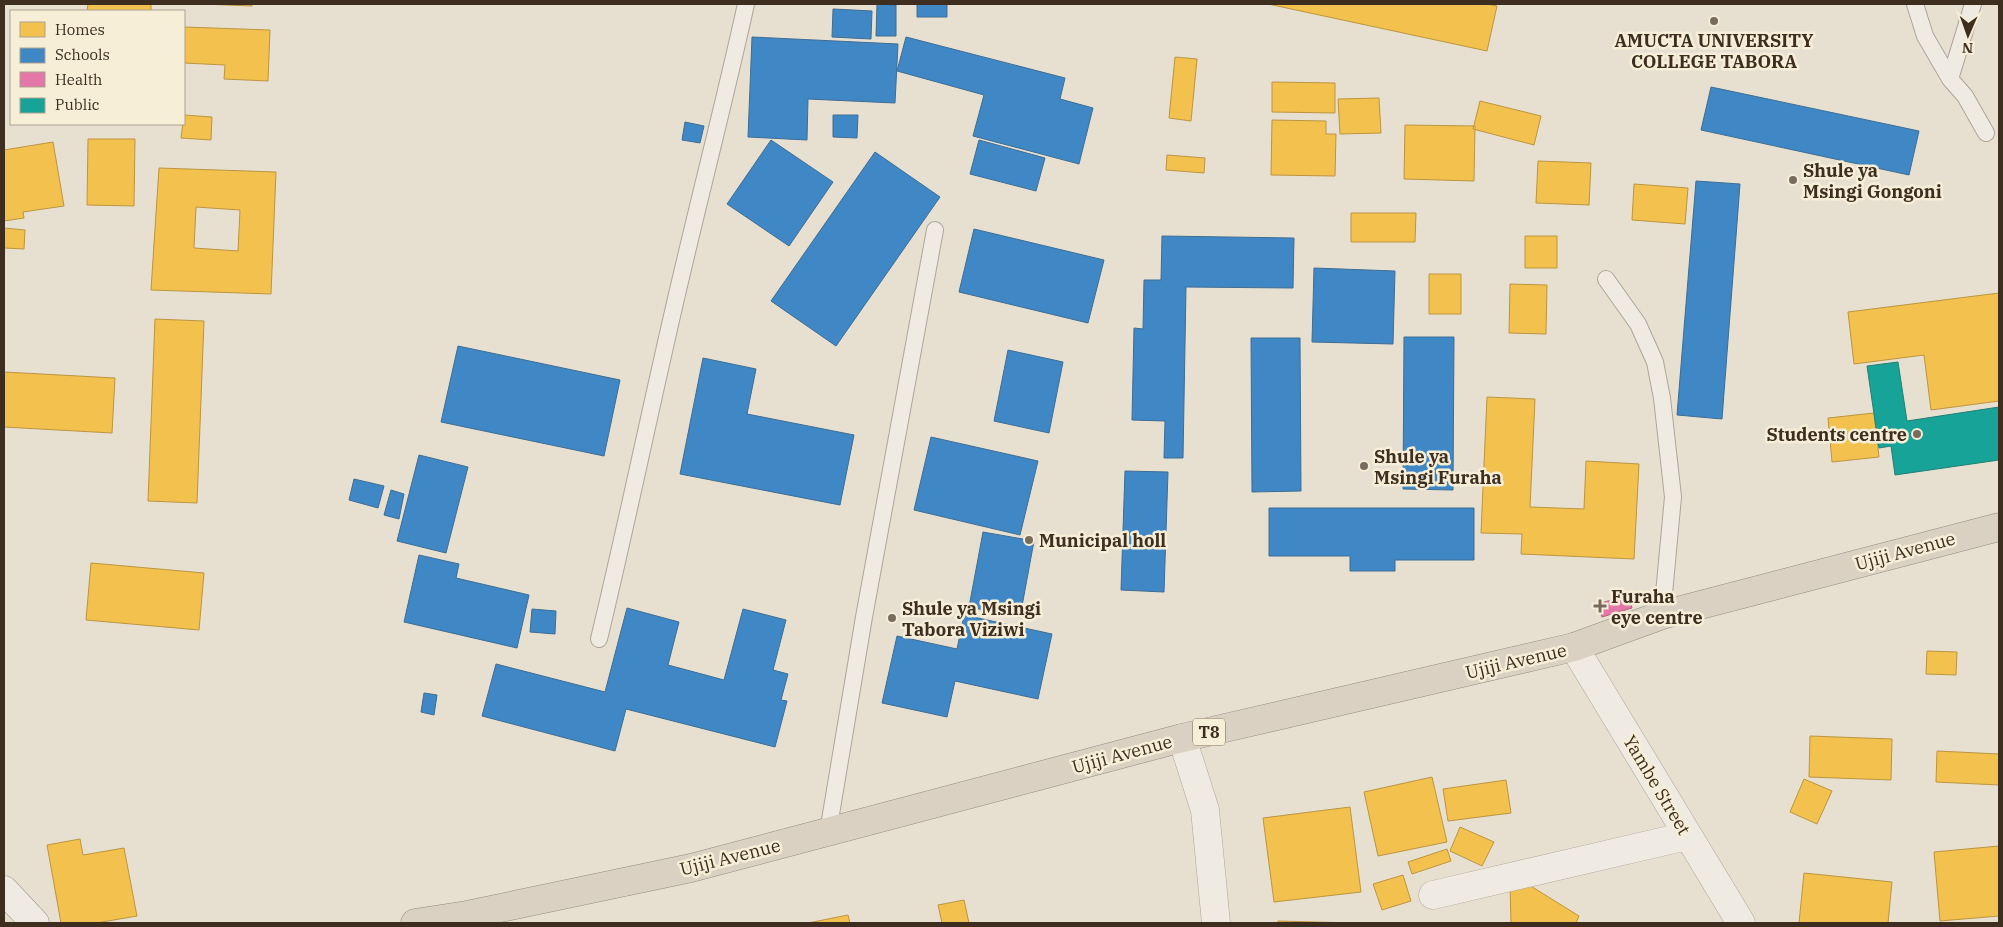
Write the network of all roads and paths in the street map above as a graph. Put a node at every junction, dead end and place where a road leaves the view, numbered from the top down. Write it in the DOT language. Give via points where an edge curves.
graph roads {
  1 [pos="746,4"];
  2 [pos="1915,4"];
  3 [pos="1973,4"];
  4 [pos="1950,79"];
  5 [pos="1986,133"];
  6 [pos="935,230"];
  7 [pos="1606,279"];
  8 [pos="1999,527"];
  9 [pos="1662,615"];
  10 [pos="599,639"];
  11 [pos="1574,647"];
  12 [pos="1182,738"];
  13 [pos="828,832"];
  14 [pos="1687,836"];
  15 [pos="4,890"];
  16 [pos="1433,895"];
  17 [pos="35,923"];
  18 [pos="414,923"];
  19 [pos="1216,923"];
  20 [pos="1741,923"];
  1 -- 10 [label="lane"];
  2 -- 4 [label="lane" via="1925,36"];
  3 -- 4 [label="lane"];
  4 -- 5 [label="lane"];
  6 -- 13 [label="lane"];
  7 -- 9 [label="lane" via="1638,324 1655,362 1662,398 1673,497"];
  8 -- 9 [label="highway, Ujiji Avenue / T8"];
  9 -- 11 [label="highway, Ujiji Avenue / T8"];
  11 -- 12 [label="highway, Ujiji Avenue / T8"];
  11 -- 14 [label="street, Yambe Street"];
  12 -- 13 [label="highway, Ujiji Avenue / T8"];
  12 -- 19 [label="street" via="1205,810"];
  13 -- 18 [label="highway, Ujiji Avenue / T8" via="691,868"];
  14 -- 16 [label="street"];
  14 -- 20 [label="street, Yambe Street"];
  15 -- 17 [label="street"];
}
